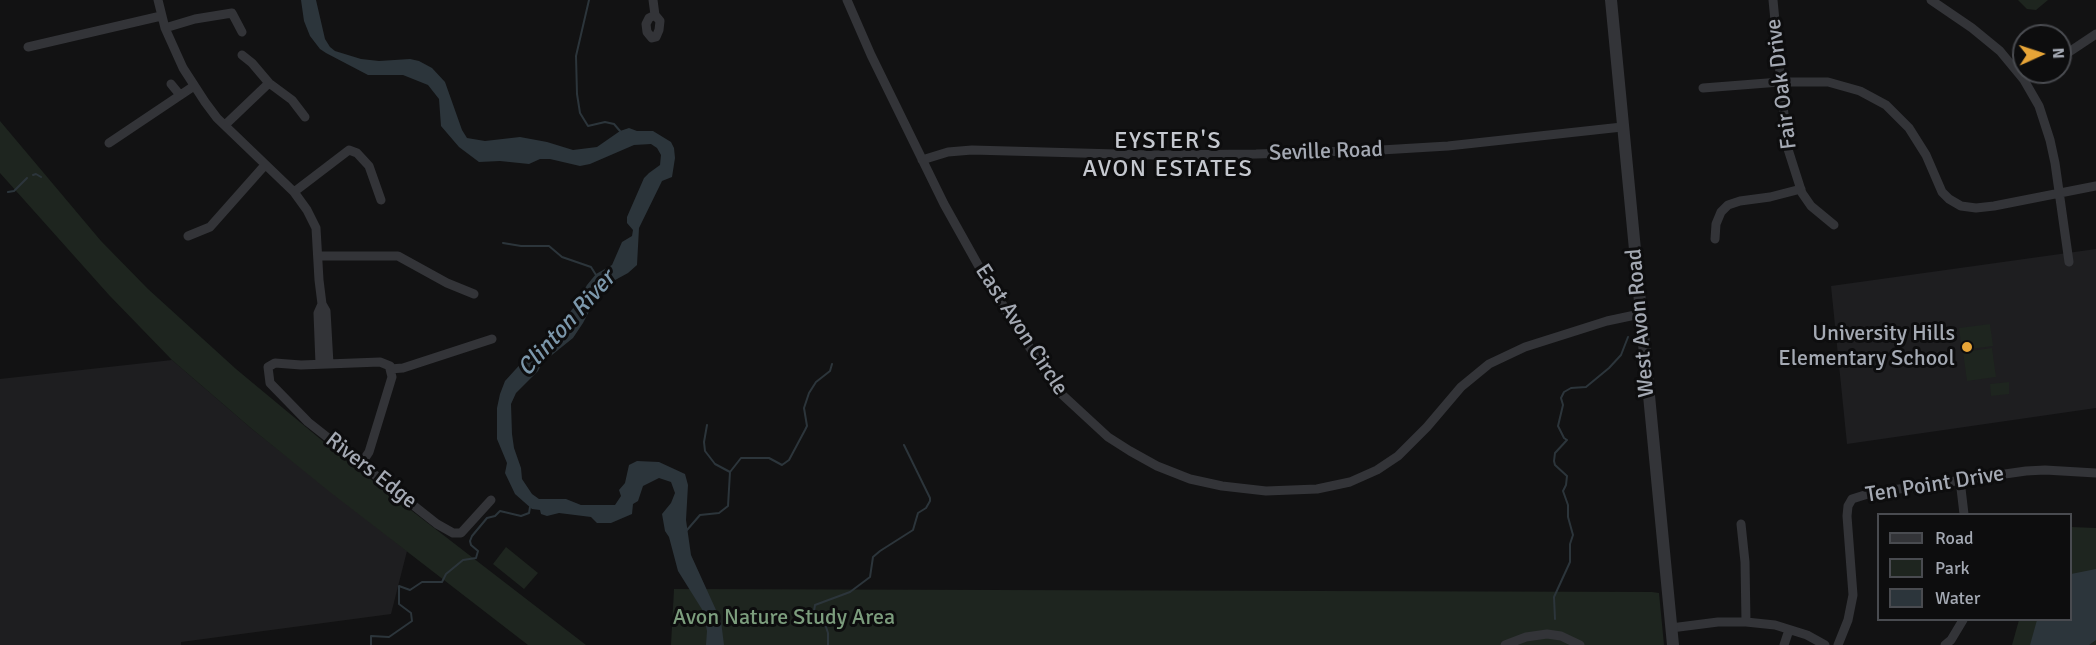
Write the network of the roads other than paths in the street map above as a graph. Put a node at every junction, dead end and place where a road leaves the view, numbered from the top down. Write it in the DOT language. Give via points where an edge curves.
graph roads {
  1 [pos="158,0"];
  2 [pos="653,0"];
  3 [pos="847,0"];
  4 [pos="1611,0"];
  5 [pos="1773,0"];
  6 [pos="1930,0"];
  7 [pos="655,15"];
  8 [pos="162,16"];
  9 [pos="165,28"];
  10 [pos="242,32"];
  11 [pos="2096,33"];
  12 [pos="28,47"];
  13 [pos="2072,50"];
  14 [pos="242,55"];
  15 [pos="2012,66"];
  16 [pos="1780,82"];
  17 [pos="269,83"];
  18 [pos="171,84"];
  19 [pos="2026,84"];
  20 [pos="194,86"];
  21 [pos="1703,88"];
  22 [pos="180,95"];
  23 [pos="305,117"];
  24 [pos="225,126"];
  25 [pos="1622,127"];
  26 [pos="109,143"];
  27 [pos="922,159"];
  28 [pos="265,165"];
  29 [pos="2096,186"];
  30 [pos="1801,189"];
  31 [pos="294,192"];
  32 [pos="2060,194"];
  33 [pos="381,200"];
  34 [pos="1834,225"];
  35 [pos="188,236"];
  36 [pos="1715,239"];
  37 [pos="318,256"];
  38 [pos="2069,262"];
  39 [pos="474,294"];
  40 [pos="1640,314"];
  41 [pos="492,339"];
  42 [pos="324,364"];
  43 [pos="390,369"];
  44 [pos="361,464"];
  45 [pos="2096,473"];
  46 [pos="1960,480"];
  47 [pos="491,500"];
  48 [pos="1964,513"];
  49 [pos="1741,524"];
  50 [pos="1962,621"];
  51 [pos="1746,622"];
  52 [pos="1671,628"];
  53 [pos="1790,630"];
  54 [pos="1505,645"];
  55 [pos="1580,645"];
  56 [pos="1673,645"];
  57 [pos="1784,645"];
  58 [pos="1825,645"];
  59 [pos="1838,645"];
  60 [pos="1945,645"];
  1 -- 8 [label="street"];
  2 -- 7 [label="street"];
  3 -- 27 [label="street, East Avon Circle"];
  4 -- 25 [label="street, West Avon Road"];
  5 -- 16 [label="street, Fair Oak Drive"];
  6 -- 15 [label="street" via="1972,28"];
  8 -- 9 [label="street"];
  8 -- 12 [label="street"];
  9 -- 10 [label="street" via="232,13"];
  9 -- 20 [label="street"];
  11 -- 13 [label="street"];
  14 -- 17 [label="street"];
  16 -- 21 [label="street"];
  16 -- 30 [label="street, Fair Oak Drive" via="1787,146"];
  16 -- 32 [label="street" via="1828,82 1860,91 1886,105 1910,128 1942,192 1961,206 1985,207"];
  17 -- 23 [label="street" via="292,100"];
  17 -- 24 [label="street"];
  18 -- 22 [label="street"];
  19 -- 32 [label="street" via="2043,116"];
  20 -- 22 [label="street"];
  20 -- 24 [label="street"];
  22 -- 26 [label="street"];
  24 -- 28 [label="street"];
  25 -- 27 [label="street, Seville Road" via="1381,150 1153,155 972,150"];
  25 -- 40 [label="street, West Avon Road"];
  27 -- 40 [label="street, East Avon Circle" via="982,272 1056,389 1094,425 1130,451 1190,479 1222,486 1266,491 1350,483 1398,456 1461,387 1489,364 1535,343"];
  28 -- 31 [label="street"];
  28 -- 35 [label="street" via="210,227"];
  29 -- 32 [label="street"];
  30 -- 34 [label="street, Fair Oak Drive" via="1811,206"];
  30 -- 36 [label="street" via="1728,205 1716,224"];
  31 -- 33 [label="street" via="350,150 369,166"];
  31 -- 37 [label="street" via="316,228"];
  32 -- 38 [label="street"];
  37 -- 39 [label="street" via="398,256"];
  37 -- 42 [label="street" via="322,304 318,313"];
  40 -- 52 [label="street, West Avon Road"];
  41 -- 43 [label="street" via="411,366"];
  42 -- 43 [label="street" via="380,362"];
  42 -- 44 [label="street, Rivers Edge" via="272,365 268,367 268,376 270,383 308,422"];
  43 -- 44 [label="street" via="392,377 369,452"];
  44 -- 47 [label="street, Rivers Edge" via="453,533 467,529"];
  45 -- 46 [label="street, Ten Point Drive" via="2045,470"];
  46 -- 48 [label="street"];
  46 -- 59 [label="street, Ten Point Drive" via="1852,499 1847,516 1853,595"];
  49 -- 51 [label="street" via="1746,562"];
  50 -- 60 [label="street"];
  51 -- 52 [label="street"];
  51 -- 53 [label="street"];
  52 -- 56 [label="street, West Avon Road"];
  53 -- 57 [label="street"];
  53 -- 58 [label="street"];
  54 -- 55 [label="street" via="1547,634"];
}
